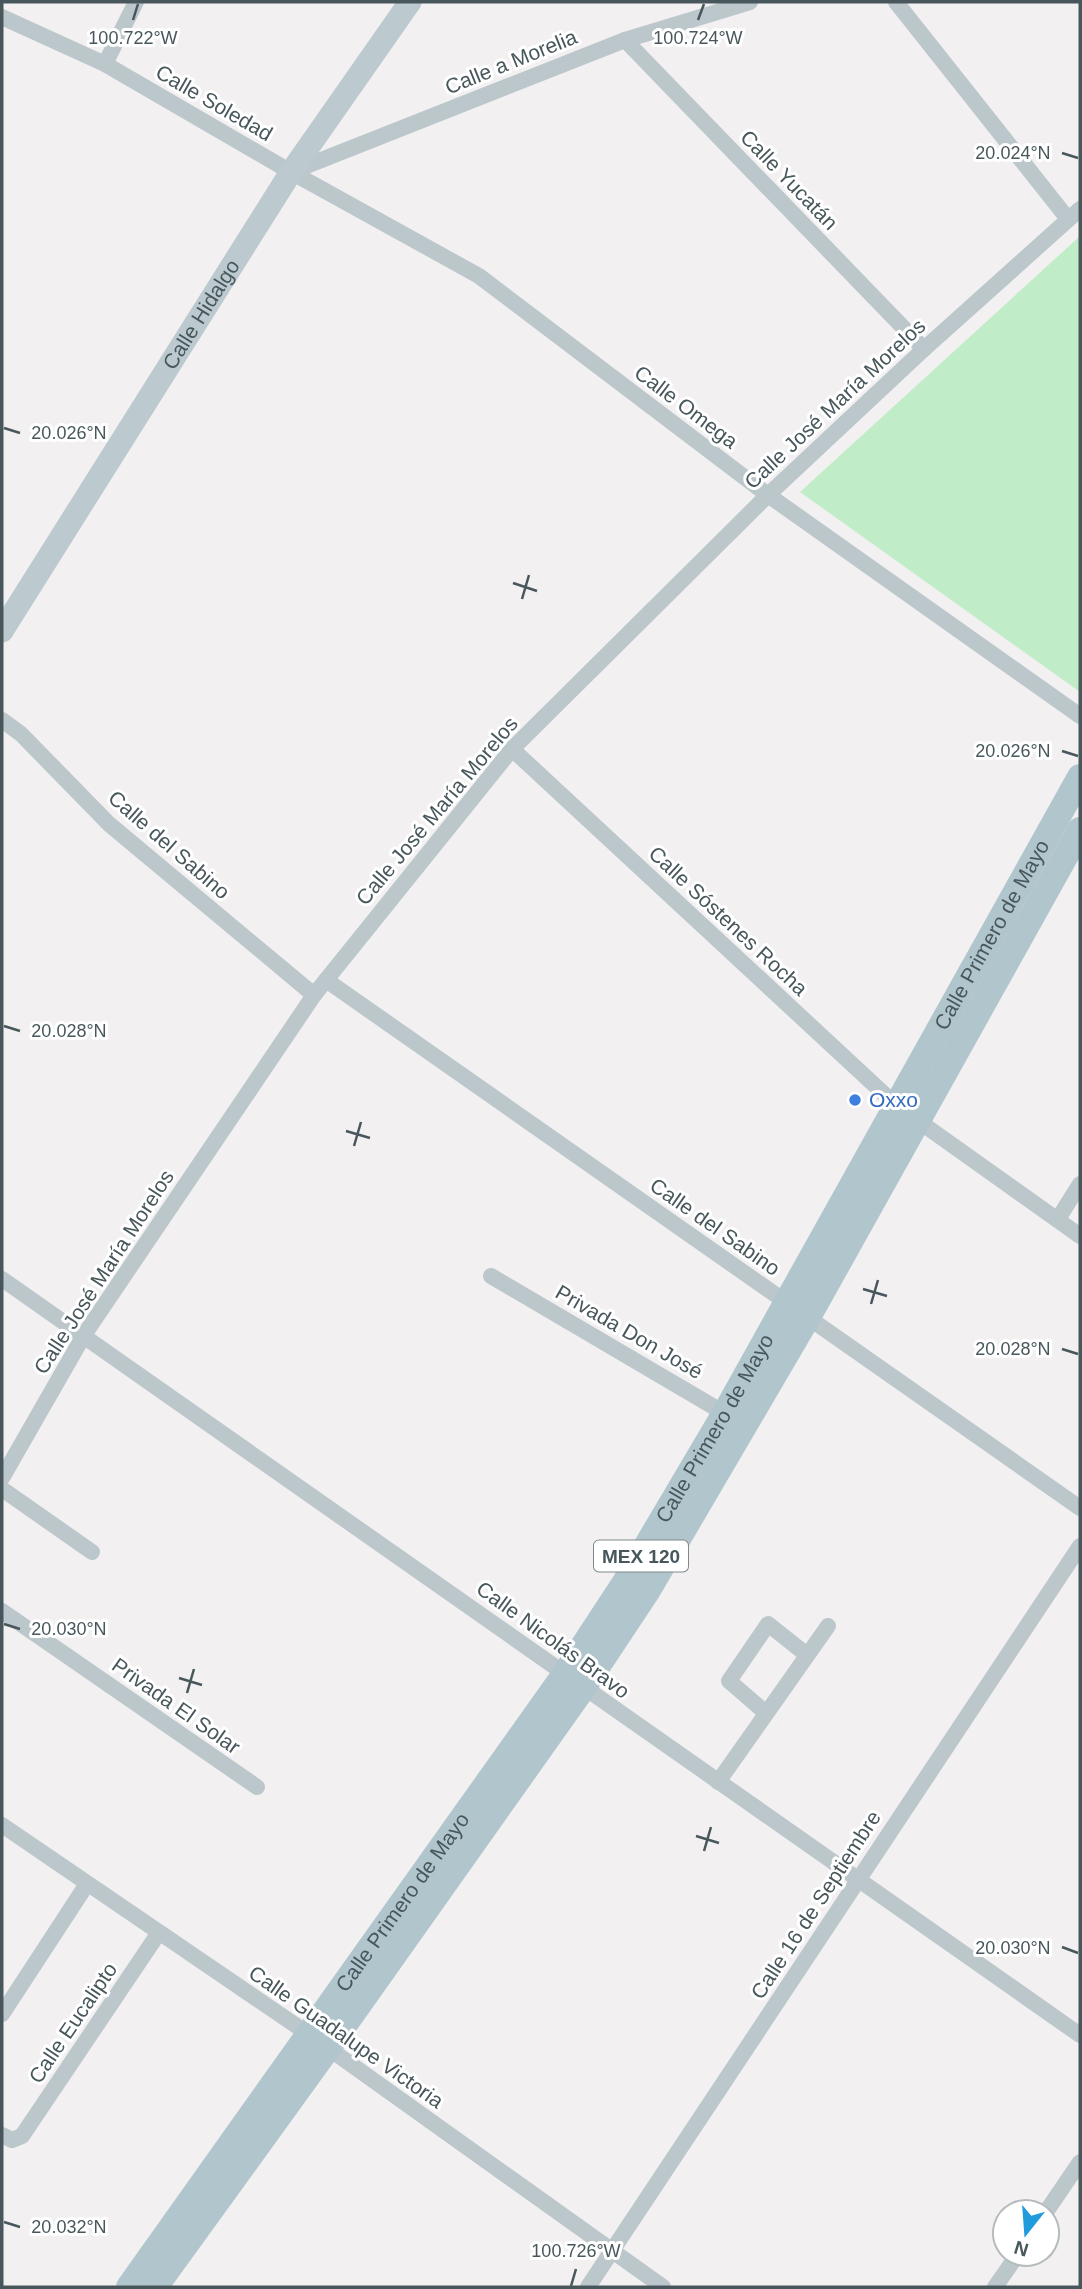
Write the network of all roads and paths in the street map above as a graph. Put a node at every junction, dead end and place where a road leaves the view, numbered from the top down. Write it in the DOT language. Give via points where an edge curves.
graph roads {
  1 [pos="136,2"];
  2 [pos="410,2"];
  3 [pos="750,2"];
  4 [pos="896,2"];
  5 [pos="2,17"];
  6 [pos="625,40"];
  7 [pos="105,64"];
  8 [pos="291,172"];
  9 [pos="1074,214"];
  10 [pos="924,349"];
  11 [pos="768,495"];
  12 [pos="2,631"];
  13 [pos="1080,716"];
  14 [pos="2,720"];
  15 [pos="512,749"];
  16 [pos="1080,777"];
  17 [pos="1080,830"];
  18 [pos="326,980"];
  19 [pos="314,995"];
  20 [pos="896,1105"];
  21 [pos="918,1121"];
  22 [pos="1080,1184"];
  23 [pos="1058,1219"];
  24 [pos="1080,1236"];
  25 [pos="491,1276"];
  26 [pos="2,1279"];
  27 [pos="797,1310"];
  28 [pos="84,1335"];
  29 [pos="734,1420"];
  30 [pos="9,1450"];
  31 [pos="2,1478"];
  32 [pos="2,1489"];
  33 [pos="1080,1508"];
  34 [pos="1080,1546"];
  35 [pos="92,1552"];
  36 [pos="2,1611"];
  37 [pos="828,1626"];
  38 [pos="807,1655"];
  39 [pos="574,1681"];
  40 [pos="766,1713"];
  41 [pos="718,1782"];
  42 [pos="257,1787"];
  43 [pos="2,1825"];
  44 [pos="857,1879"];
  45 [pos="87,1884"];
  46 [pos="158,1934"];
  47 [pos="2,2014"];
  48 [pos="1080,2035"];
  49 [pos="318,2040"];
  50 [pos="2,2135"];
  51 [pos="1080,2162"];
  52 [pos="1056,2198"];
  53 [pos="612,2252"];
  54 [pos="1008,2268"];
  55 [pos="129,2287"];
  56 [pos="155,2287"];
  57 [pos="588,2287"];
  58 [pos="663,2287"];
  59 [pos="995,2287"];
  1 -- 7 [label="street"];
  2 -- 8 [label="street, Calle Hidalgo"];
  3 -- 6 [label="street, Calle a Morelia"];
  4 -- 9 [label="street"];
  5 -- 7 [label="street, Calle Soledad"];
  6 -- 8 [label="street, Calle a Morelia"];
  6 -- 10 [label="street, Calle Yucatán"];
  7 -- 8 [label="street, Calle Soledad"];
  8 -- 11 [label="street, Calle Omega" via="479,276"];
  8 -- 12 [label="street, Calle Hidalgo"];
  9 -- 10 [label="street, Calle José María Morelos"];
  10 -- 11 [label="street, Calle José María Morelos"];
  11 -- 13 [label="street, Calle Omega"];
  11 -- 15 [label="street, Calle José María Morelos"];
  14 -- 19 [label="street, Calle del Sabino" via="108,824"];
  15 -- 18 [label="street, Calle José María Morelos"];
  15 -- 20 [label="street, Calle Sóstenes Rocha"];
  16 -- 20 [label="main road, Calle Primero de Mayo / MEX 120"];
  17 -- 21 [label="main road, Calle Primero de Mayo / MEX 120"];
  18 -- 19 [label="street, Calle José María Morelos"];
  18 -- 27 [label="street, Calle del Sabino"];
  19 -- 28 [label="street, Calle José María Morelos"];
  20 -- 21 [label="street, Calle Sóstenes Rocha"];
  20 -- 27 [label="main road, Calle Primero de Mayo / MEX 120"];
  21 -- 23 [label="street, Calle Sóstenes Rocha"];
  21 -- 27 [label="main road, Calle Primero de Mayo / MEX 120"];
  22 -- 23 [label="street"];
  23 -- 24 [label="street, Calle Sóstenes Rocha"];
  25 -- 29 [label="street, Privada Don José"];
  26 -- 28 [label="street, Calle Nicolás Bravo"];
  27 -- 29 [label="main road, Calle Primero de Mayo / MEX 120"];
  27 -- 33 [label="street, Calle del Sabino"];
  28 -- 30 [label="street, Calle José María Morelos"];
  28 -- 39 [label="street, Calle Nicolás Bravo"];
  29 -- 39 [label="main road, Calle Primero de Mayo / MEX 120" via="648,1590"];
  30 -- 31 [label="street, Calle José María Morelos"];
  32 -- 35 [label="street"];
  34 -- 44 [label="street, Calle 16 de Septiembre"];
  36 -- 42 [label="street, Privada El Solar"];
  37 -- 38 [label="street"];
  38 -- 40 [label="street"];
  38 -- 40 [label="street" via="768,1624 729,1681"];
  39 -- 41 [label="street, Calle Nicolás Bravo"];
  39 -- 49 [label="main road, Calle Primero de Mayo / MEX 120"];
  40 -- 41 [label="street"];
  41 -- 44 [label="street, Calle Nicolás Bravo"];
  43 -- 45 [label="street, Calle Guadalupe Victoria"];
  44 -- 48 [label="street, Calle Nicolás Bravo"];
  44 -- 53 [label="street, Calle 16 de Septiembre"];
  45 -- 46 [label="street, Calle Guadalupe Victoria"];
  45 -- 47 [label="street"];
  46 -- 49 [label="street, Calle Guadalupe Victoria"];
  46 -- 50 [label="street, Calle Eucalipto" via="22,2136 12,2140"];
  49 -- 53 [label="street, Calle Guadalupe Victoria"];
  49 -- 55 [label="main road, Calle Primero de Mayo / MEX 120"];
  49 -- 56 [label="main road, Calle Primero de Mayo / MEX 120"];
  51 -- 52 [label="street"];
  53 -- 57 [label="street, Calle 16 de Septiembre"];
  53 -- 58 [label="street, Calle Guadalupe Victoria"];
  54 -- 59 [label="street"];
}
